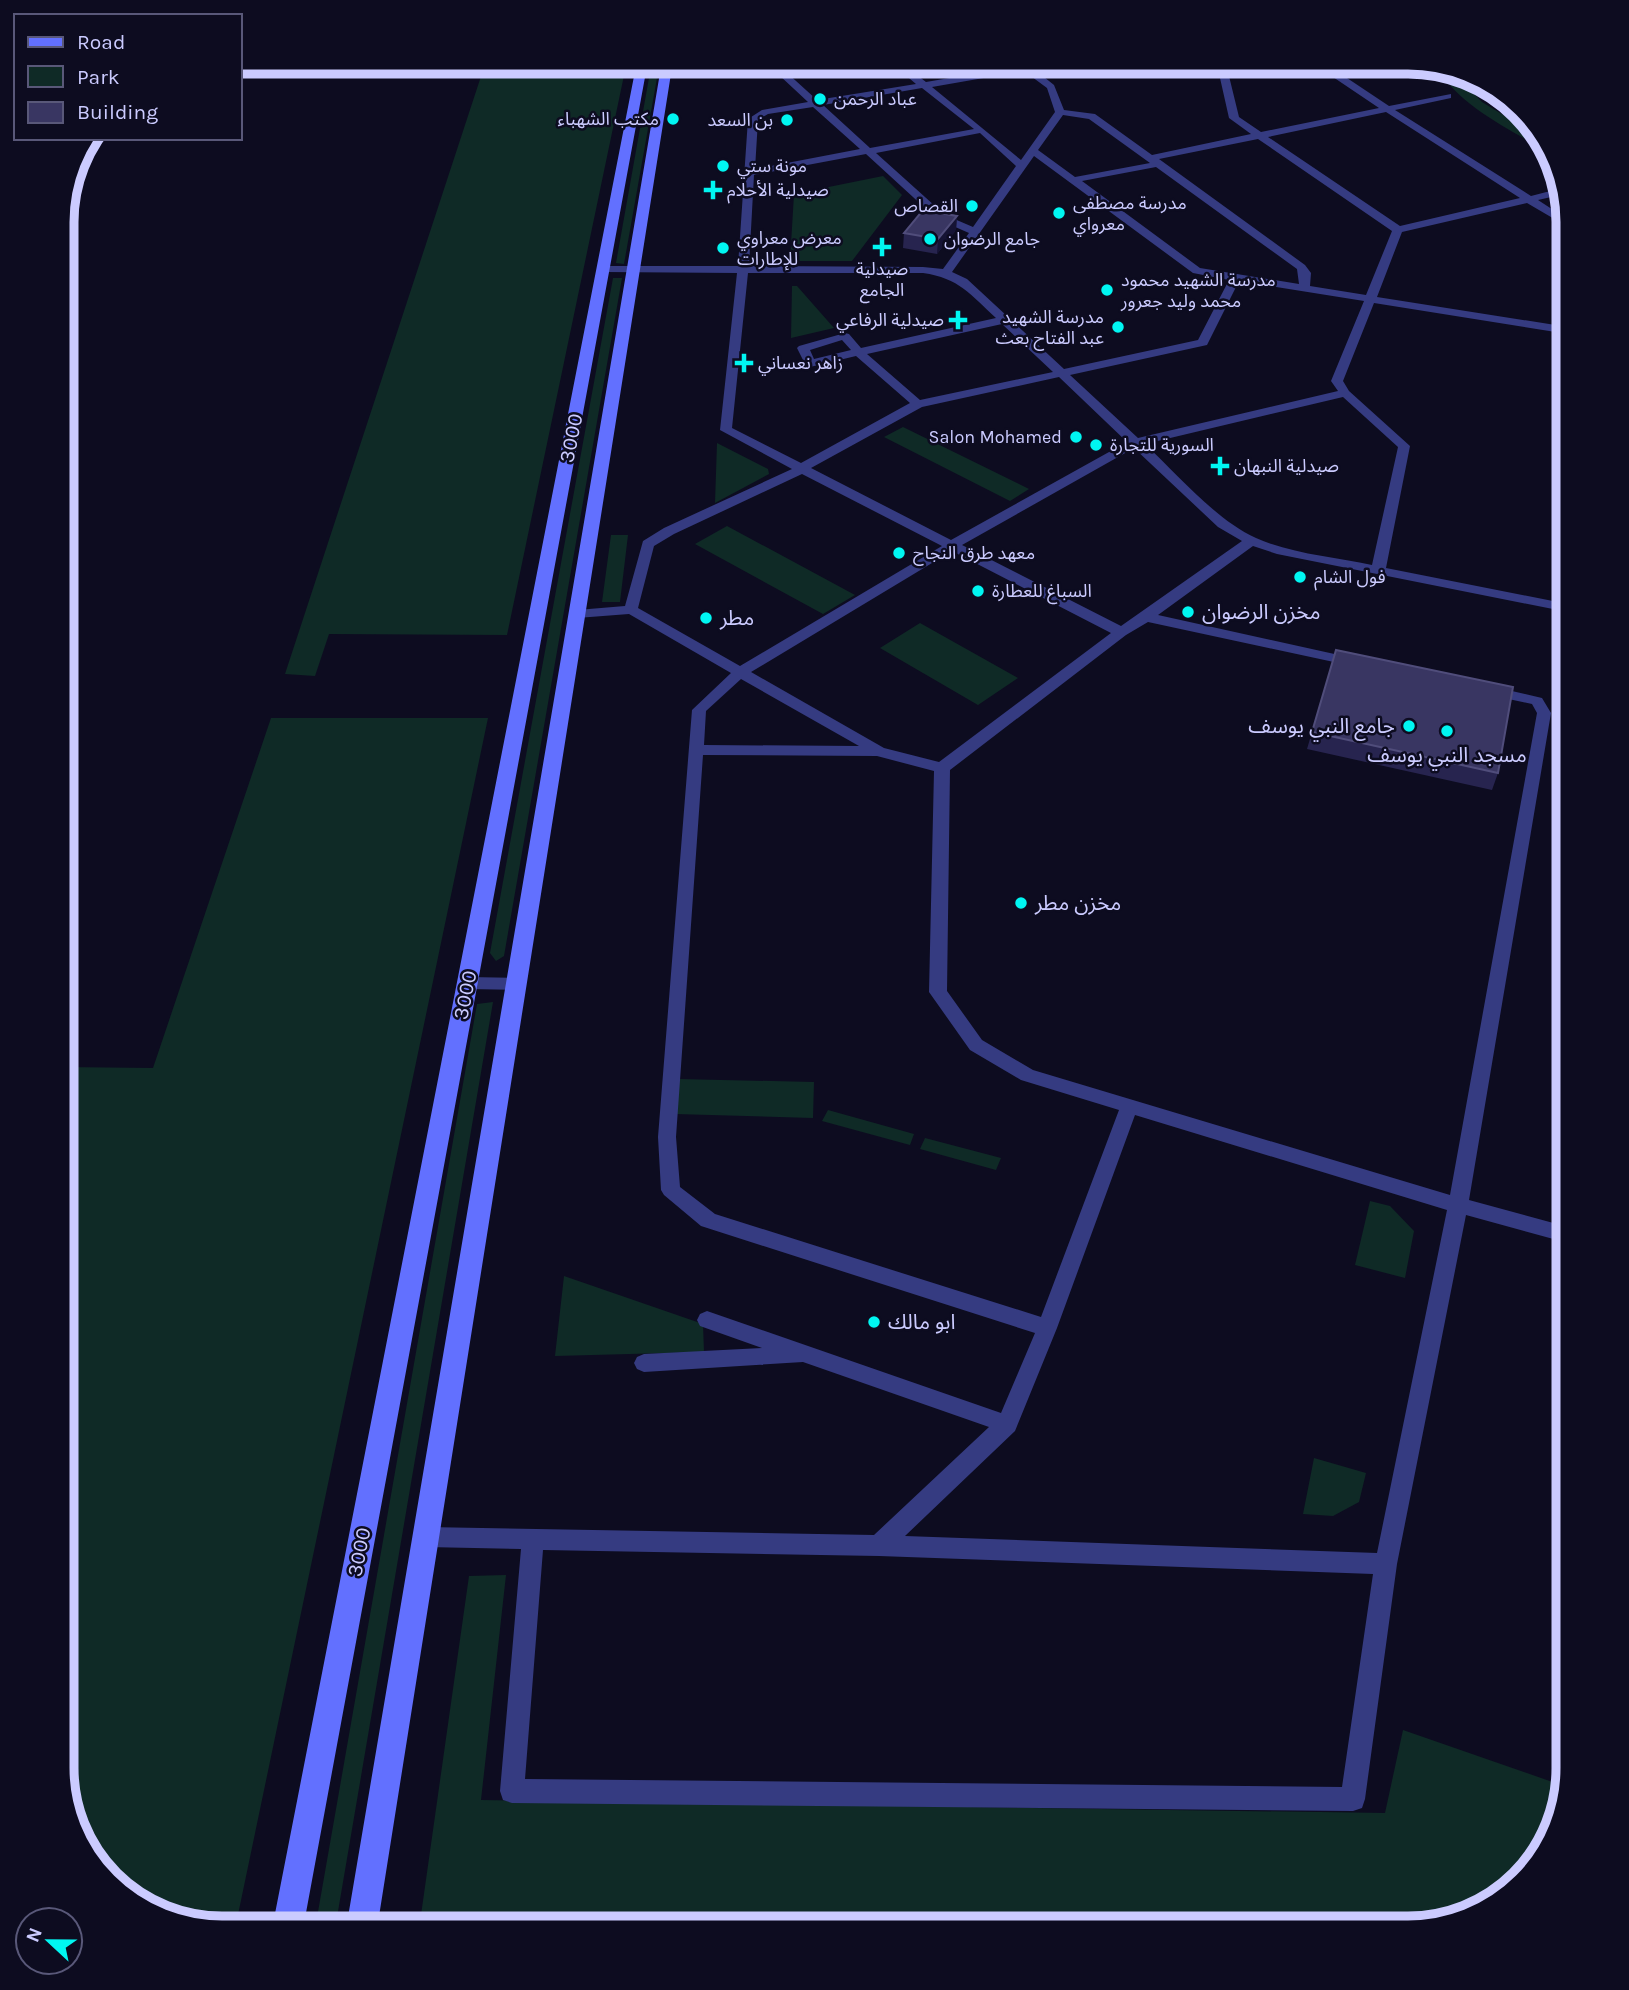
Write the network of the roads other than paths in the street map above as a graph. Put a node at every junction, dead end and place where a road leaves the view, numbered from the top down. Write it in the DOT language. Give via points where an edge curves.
graph roads {
  1 [pos="641,74"];
  2 [pos="666,74"];
  3 [pos="782,74"];
  4 [pos="910,74"];
  5 [pos="978,74"];
  6 [pos="1033,74"];
  7 [pos="1215,74"];
  8 [pos="1336,74"];
  9 [pos="1224,76"];
  10 [pos="924,85"];
  11 [pos="1448,96"];
  12 [pos="813,104"];
  13 [pos="1388,110"];
  14 [pos="1060,112"];
  15 [pos="982,130"];
  16 [pos="1259,135"];
  17 [pos="1034,151"];
  18 [pos="867,152"];
  19 [pos="1154,161"];
  20 [pos="1022,166"];
  21 [pos="749,173"];
  22 [pos="1073,180"];
  23 [pos="1552,193"];
  24 [pos="1531,198"];
  25 [pos="1555,215"];
  26 [pos="1398,230"];
  27 [pos="976,232"];
  28 [pos="743,268"];
  29 [pos="604,269"];
  30 [pos="634,269"];
  31 [pos="947,273"];
  32 [pos="1236,277"];
  33 [pos="1304,288"];
  34 [pos="1372,298"];
  35 [pos="1004,320"];
  36 [pos="1556,329"];
  37 [pos="1060,373"];
  38 [pos="1345,393"];
  39 [pos="918,404"];
  40 [pos="1134,443"];
  41 [pos="799,470"];
  42 [pos="1251,541"];
  43 [pos="952,545"];
  44 [pos="1378,571"];
  45 [pos="1556,606"];
  46 [pos="631,610"];
  47 [pos="577,614"];
  48 [pos="1146,617"];
  49 [pos="1121,632"];
  50 [pos="1379,667"];
  51 [pos="740,672"];
  52 [pos="1471,687"];
  53 [pos="694,750"];
  54 [pos="879,751"];
  55 [pos="942,768"];
  56 [pos="468,983"];
  57 [pos="517,984"];
  58 [pos="1129,1107"];
  59 [pos="1458,1205"];
  60 [pos="1556,1232"];
  61 [pos="707,1320"];
  62 [pos="1047,1328"];
  63 [pos="808,1354"];
  64 [pos="644,1363"];
  65 [pos="1007,1424"];
  66 [pos="426,1537"];
  67 [pos="533,1539"];
  68 [pos="879,1546"];
  69 [pos="1385,1564"];
  70 [pos="289,1916"];
  71 [pos="363,1916"];
  1 -- 29 [label="street, 3000"];
  2 -- 30 [label="street, 3000"];
  3 -- 12 [label="street"];
  4 -- 10 [label="street"];
  5 -- 10 [label="street"];
  6 -- 14 [label="street" via="1051,88"];
  7 -- 9 [label="street"];
  8 -- 13 [label="street"];
  9 -- 16 [label="street" via="1234,118"];
  10 -- 12 [label="street"];
  10 -- 15 [label="street"];
  11 -- 13 [label="street"];
  12 -- 18 [label="street"];
  12 -- 21 [label="street" via="765,112 753,119"];
  13 -- 16 [label="street"];
  13 -- 24 [label="street"];
  14 -- 17 [label="street"];
  14 -- 19 [label="street" via="1092,116"];
  15 -- 18 [label="street"];
  15 -- 20 [label="street"];
  16 -- 19 [label="street"];
  16 -- 26 [label="street"];
  17 -- 20 [label="street"];
  17 -- 22 [label="street"];
  18 -- 21 [label="street"];
  18 -- 27 [label="street" via="941,217"];
  19 -- 22 [label="street"];
  19 -- 33 [label="street" via="1301,267"];
  20 -- 27 [label="street"];
  21 -- 28 [label="street"];
  22 -- 32 [label="street" via="1197,271"];
  23 -- 24 [label="street"];
  24 -- 25 [label="street"];
  24 -- 26 [label="street"];
  26 -- 34 [label="street"];
  27 -- 31 [label="street"];
  28 -- 30 [label="street"];
  28 -- 31 [label="street"];
  28 -- 41 [label="street" via="726,430"];
  29 -- 30 [label="street"];
  29 -- 56 [label="street, 3000"];
  30 -- 47 [label="street, 3000"];
  31 -- 35 [label="street" via="963,281"];
  32 -- 33 [label="street"];
  32 -- 37 [label="street" via="1203,343"];
  33 -- 34 [label="street"];
  34 -- 36 [label="street"];
  34 -- 38 [label="street" via="1337,381"];
  35 -- 37 [label="street"];
  35 -- 39 [label="street" via="860,354"];
  37 -- 39 [label="street"];
  37 -- 40 [label="street"];
  38 -- 40 [label="street"];
  38 -- 44 [label="street" via="1404,446"];
  39 -- 41 [label="street"];
  40 -- 42 [label="street" via="1223,524"];
  40 -- 43 [label="street"];
  41 -- 43 [label="street"];
  41 -- 46 [label="street" via="648,544"];
  42 -- 44 [label="street"];
  42 -- 48 [label="street"];
  43 -- 49 [label="street"];
  43 -- 51 [label="street"];
  44 -- 45 [label="street"];
  46 -- 47 [label="street"];
  46 -- 51 [label="street"];
  47 -- 57 [label="street, 3000"];
  48 -- 49 [label="street"];
  48 -- 50 [label="street"];
  49 -- 55 [label="street"];
  51 -- 53 [label="street" via="699,710"];
  51 -- 54 [label="street"];
  52 -- 59 [label="street" via="1537,701 1544,713"];
  53 -- 54 [label="street"];
  53 -- 62 [label="street" via="667,1137 671,1191 708,1220"];
  54 -- 55 [label="street"];
  55 -- 58 [label="street" via="938,992 976,1045 1027,1075"];
  56 -- 57 [label="street, 3000"];
  56 -- 70 [label="street, 3000"];
  57 -- 66 [label="street, 3000"];
  58 -- 59 [label="street"];
  58 -- 62 [label="street"];
  59 -- 60 [label="street"];
  59 -- 69 [label="street"];
  61 -- 63 [label="street"];
  62 -- 65 [label="street"];
  63 -- 64 [label="street"];
  63 -- 65 [label="street"];
  65 -- 68 [label="street"];
  66 -- 67 [label="street"];
  66 -- 71 [label="street, 3000"];
  67 -- 68 [label="street"];
  67 -- 69 [label="street" via="512,1791 1353,1799"];
  68 -- 69 [label="street"];
}
